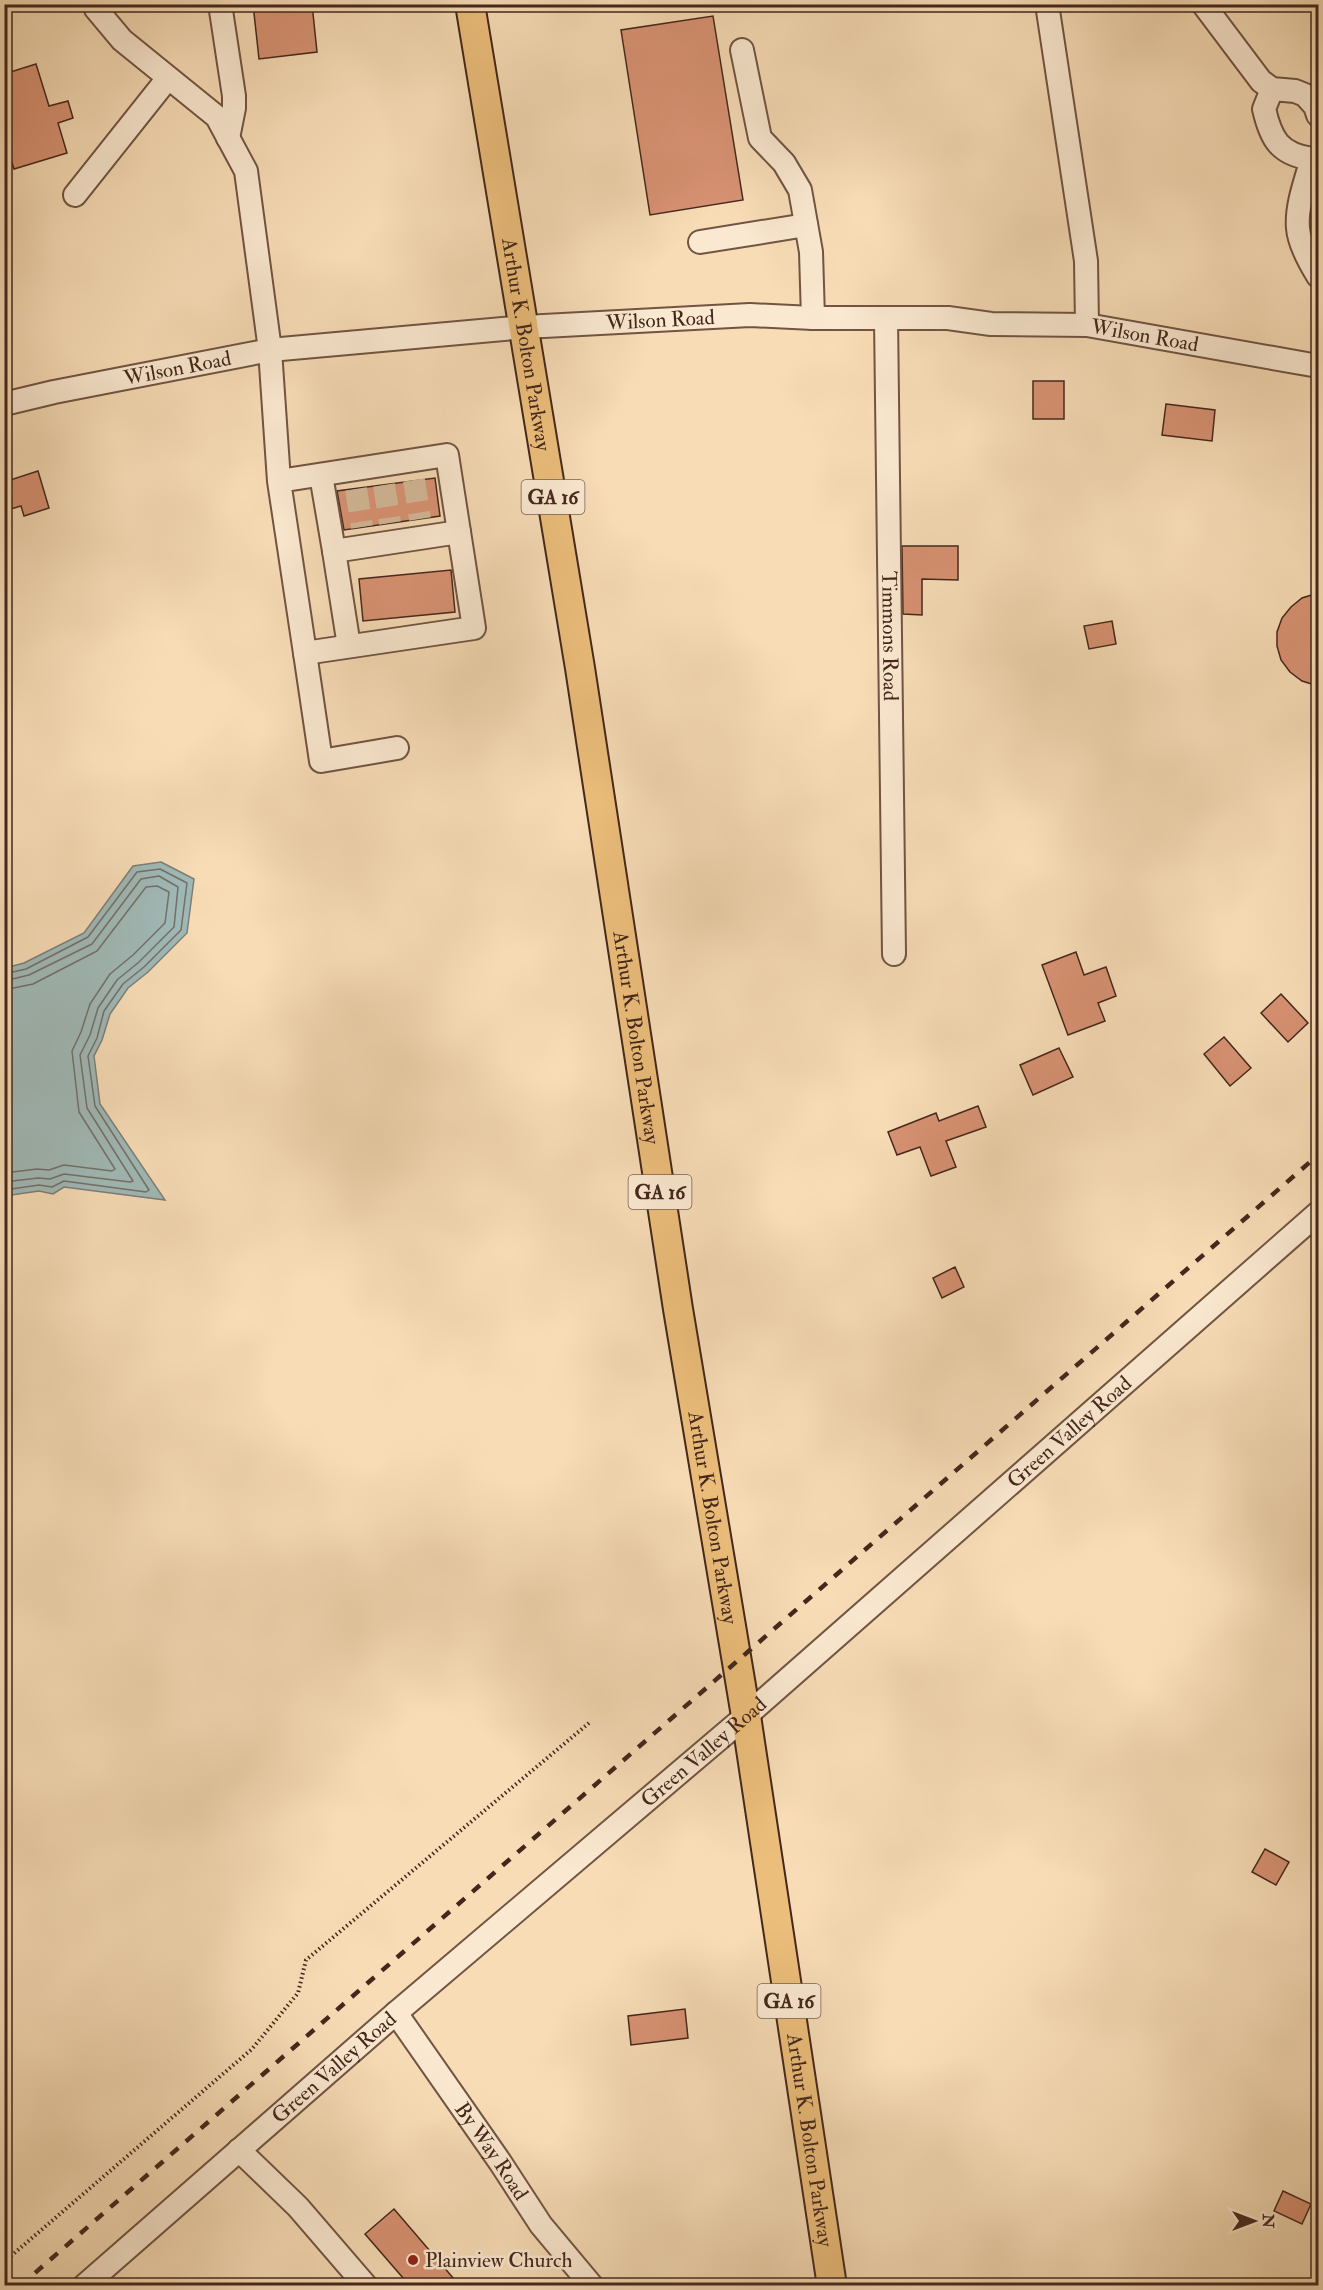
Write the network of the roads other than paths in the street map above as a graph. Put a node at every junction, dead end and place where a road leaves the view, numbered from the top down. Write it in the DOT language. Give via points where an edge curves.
graph roads {
  1 [pos="95,4"];
  2 [pos="220,4"];
  3 [pos="470,4"];
  4 [pos="1047,4"];
  5 [pos="1203,4"];
  6 [pos="742,50"];
  7 [pos="168,78"];
  8 [pos="1272,89"];
  9 [pos="1318,115"];
  10 [pos="228,138"];
  11 [pos="1316,156"];
  12 [pos="75,195"];
  13 [pos="806,225"];
  14 [pos="700,242"];
  15 [pos="1318,276"];
  16 [pos="813,318"];
  17 [pos="886,318"];
  18 [pos="1087,325"];
  19 [pos="525,327"];
  20 [pos="270,350"];
  21 [pos="1318,366"];
  22 [pos="4,404"];
  23 [pos="321,475"];
  24 [pos="279,481"];
  25 [pos="459,532"];
  26 [pos="334,551"];
  27 [pos="349,646"];
  28 [pos="305,653"];
  29 [pos="397,748"];
  30 [pos="894,954"];
  31 [pos="1317,1216"];
  32 [pos="746,1716"];
  33 [pos="396,2013"];
  34 [pos="239,2150"];
  35 [pos="84,2286"];
  36 [pos="366,2286"];
  37 [pos="592,2286"];
  38 [pos="832,2286"];
  1 -- 7 [label="street" via="122,40"];
  2 -- 10 [label="street" via="234,96"];
  3 -- 19 [label="main road, Arthur K. Bolton Parkway / GA 16"];
  4 -- 18 [label="street" via="1086,261"];
  5 -- 8 [label="street" via="1261,81"];
  6 -- 13 [label="street" via="760,138 784,163 800,190"];
  7 -- 10 [label="street" via="216,117"];
  7 -- 12 [label="street"];
  8 -- 9 [label="street" via="1305,95"];
  8 -- 11 [label="street" via="1264,109 1274,139 1285,151 1299,157"];
  10 -- 20 [label="street" via="246,171"];
  11 -- 15 [label="street" via="1301,202 1298,229"];
  13 -- 14 [label="street"];
  13 -- 16 [label="street"];
  16 -- 17 [label="street, Wilson Road"];
  16 -- 19 [label="street, Wilson Road" via="750,315"];
  17 -- 18 [label="street, Wilson Road"];
  17 -- 30 [label="street, Timmons Road"];
  18 -- 21 [label="street, Wilson Road"];
  19 -- 20 [label="street, Wilson Road"];
  19 -- 32 [label="main road, Arthur K. Bolton Parkway / GA 16" via="678,1309"];
  20 -- 22 [label="street, Wilson Road"];
  20 -- 24 [label="street"];
  23 -- 24 [label="street"];
  23 -- 25 [label="street" via="354,479 383,475 412,470 447,455"];
  23 -- 26 [label="street"];
  24 -- 28 [label="street"];
  25 -- 26 [label="street" via="422,528 364,537"];
  25 -- 27 [label="street" via="474,628"];
  26 -- 27 [label="street"];
  27 -- 28 [label="street"];
  28 -- 29 [label="street" via="321,761"];
  31 -- 32 [label="street, Green Valley Road"];
  32 -- 33 [label="street, Green Valley Road"];
  32 -- 38 [label="main road, Arthur K. Bolton Parkway / GA 16"];
  33 -- 34 [label="street, Green Valley Road"];
  33 -- 37 [label="street, By Way Road" via="541,2225"];
  34 -- 35 [label="street, Green Valley Road"];
  34 -- 36 [label="street" via="298,2207"];
}
